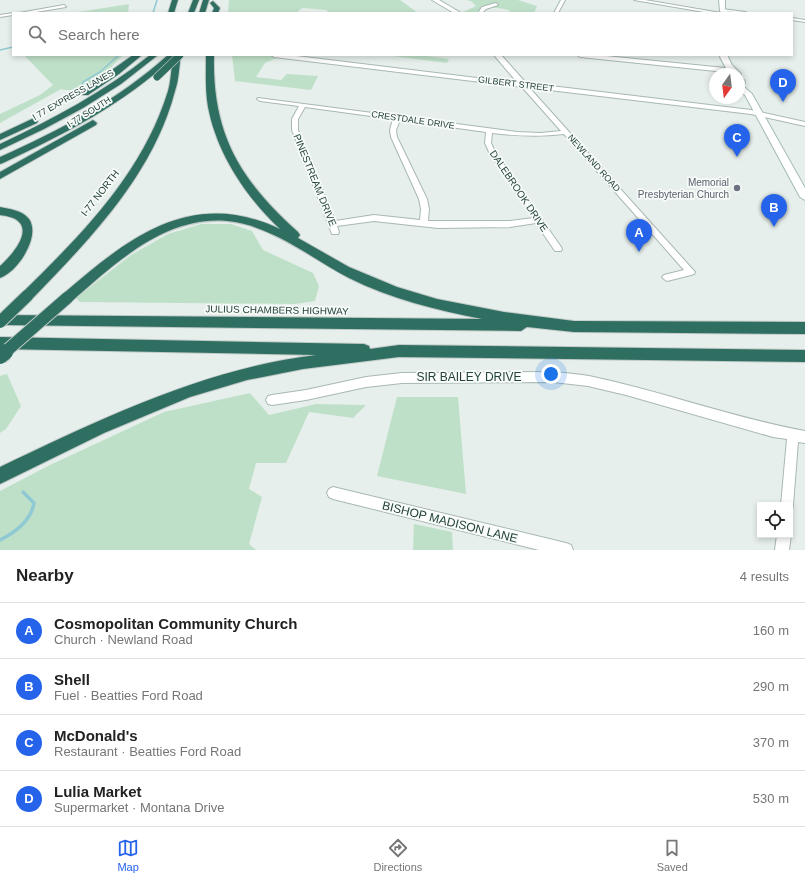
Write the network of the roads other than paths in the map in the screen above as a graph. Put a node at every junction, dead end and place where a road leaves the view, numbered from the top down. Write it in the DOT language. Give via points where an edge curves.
graph roads {
  1 [pos="175,0"];
  2 [pos="179,0"];
  3 [pos="196,0"];
  4 [pos="206,0"];
  5 [pos="435,0"];
  6 [pos="563,0"];
  7 [pos="636,0"];
  8 [pos="643,0"];
  9 [pos="722,0"];
  10 [pos="213,1"];
  11 [pos="496,4"];
  12 [pos="64,6"];
  13 [pos="27,12"];
  14 [pos="171,12"];
  15 [pos="179,12"];
  16 [pos="191,12"];
  17 [pos="202,12"];
  18 [pos="210,12"];
  19 [pos="215,12"];
  20 [pos="456,12"];
  21 [pos="481,12"];
  22 [pos="557,12"];
  23 [pos="722,12"];
  24 [pos="12,14"];
  25 [pos="0,16"];
  26 [pos="793,19"];
  27 [pos="805,21"];
  28 [pos="137,56"];
  29 [pos="153,56"];
  30 [pos="171,56"];
  31 [pos="177,56"];
  32 [pos="179,56"];
  33 [pos="210,56"];
  34 [pos="282,56"];
  35 [pos="498,56"];
  36 [pos="588,56"];
  37 [pos="725,56"];
  38 [pos="731,68"];
  39 [pos="709,72"];
  40 [pos="157,73"];
  41 [pos="524,85"];
  42 [pos="745,92"];
  43 [pos="260,99"];
  44 [pos="303,105"];
  45 [pos="758,113"];
  46 [pos="58,118"];
  47 [pos="397,118"];
  48 [pos="805,124"];
  49 [pos="489,130"];
  50 [pos="566,132"];
  51 [pos="0,136"];
  52 [pos="0,143"];
  53 [pos="0,147"];
  54 [pos="0,161"];
  55 [pos="13,168"];
  56 [pos="0,172"];
  57 [pos="0,176"];
  58 [pos="805,197"];
  59 [pos="0,211"];
  60 [pos="539,220"];
  61 [pos="332,224"];
  62 [pos="424,224"];
  63 [pos="336,232"];
  64 [pos="308,248"];
  65 [pos="558,249"];
  66 [pos="0,273"];
  67 [pos="667,277"];
  68 [pos="0,321"];
  69 [pos="555,325"];
  70 [pos="805,328"];
  71 [pos="0,343"];
  72 [pos="399,351"];
  73 [pos="0,356"];
  74 [pos="805,356"];
  75 [pos="272,400"];
  76 [pos="799,436"];
  77 [pos="0,476"];
  78 [pos="333,493"];
  79 [pos="787,502"];
  80 [pos="784,538"];
  81 [pos="566,550"];
  82 [pos="782,550"];
  1 -- 14 [label="highway"];
  2 -- 15 [label="highway"];
  3 -- 16 [label="highway"];
  4 -- 17 [label="highway"];
  5 -- 20 [label="street"];
  6 -- 22 [label="street"];
  7 -- 8 [label="street"];
  8 -- 23 [label="street"];
  9 -- 23 [label="main road"];
  10 -- 18 [label="highway"];
  10 -- 19 [label="highway"];
  11 -- 21 [label="street" via="484,8"];
  12 -- 13 [label="street"];
  24 -- 25 [label="street"];
  26 -- 27 [label="street"];
  28 -- 51 [label="highway" via="72,102"];
  29 -- 46 [label="highway, I 77 EXPRESS LANES" via="113,86"];
  30 -- 40 [label="highway"];
  31 -- 68 [label="highway, I-77 NORTH, bridge" via="176,76 170,100 142,159 96,222 61,261"];
  32 -- 40 [label="highway, I-77 SOUTH, bridge"];
  33 -- 64 [label="highway" via="212,106 232,160 252,192 270,214"];
  34 -- 41 [label="street, GILBERT STREET"];
  35 -- 41 [label="street, NEWLAND ROAD"];
  36 -- 39 [label="street"];
  37 -- 38 [label="main road"];
  40 -- 54 [label="highway" via="94,114"];
  40 -- 55 [label="highway, I-77 SOUTH" via="132,97 92,124"];
  41 -- 45 [label="street, GILBERT STREET"];
  41 -- 50 [label="street, NEWLAND ROAD"];
  42 -- 45 [label="main road"];
  43 -- 44 [label="street, CRESTDALE DRIVE"];
  44 -- 47 [label="street, CRESTDALE DRIVE"];
  44 -- 61 [label="street, PINESTREAM DRIVE" via="295,119 295,130"];
  45 -- 48 [label="street, GILBERT STREET"];
  45 -- 58 [label="main road"];
  46 -- 52 [label="highway"];
  46 -- 53 [label="highway, I 77 EXPRESS LANES"];
  47 -- 49 [label="street, CRESTDALE DRIVE"];
  47 -- 62 [label="street" via="393,130 394,137 423,199"];
  49 -- 50 [label="street, CRESTDALE DRIVE" via="529,135"];
  49 -- 60 [label="street, DALEBROOK DRIVE" via="488,144 492,152"];
  50 -- 67 [label="street, NEWLAND ROAD" via="691,272"];
  55 -- 56 [label="highway"];
  55 -- 57 [label="highway, I-77 SOUTH"];
  59 -- 66 [label="highway" via="20,217 26,224 28,233 26,244 18,256"];
  60 -- 62 [label="street" via="490,225"];
  60 -- 65 [label="street, DALEBROOK DRIVE"];
  61 -- 62 [label="street" via="374,218"];
  61 -- 63 [label="street, PINESTREAM DRIVE"];
  64 -- 69 [label="highway" via="363,279 399,293 460,309"];
  64 -- 73 [label="highway, bridge" via="273,230 246,220 224,216 192,219 159,230 104,266"];
  68 -- 69 [label="highway, JULIUS CHAMBERS HIGHWAY"];
  69 -- 70 [label="highway"];
  71 -- 72 [label="highway"];
  72 -- 74 [label="highway"];
  72 -- 77 [label="highway" via="276,368 190,391 99,428"];
  75 -- 76 [label="street, SIR BAILEY DRIVE" via="366,382 402,378 553,377 588,381 626,390"];
  76 -- 79 [label="street"];
  78 -- 81 [label="street, BISHOP MADISON LANE"];
  80 -- 82 [label="street"];
}
